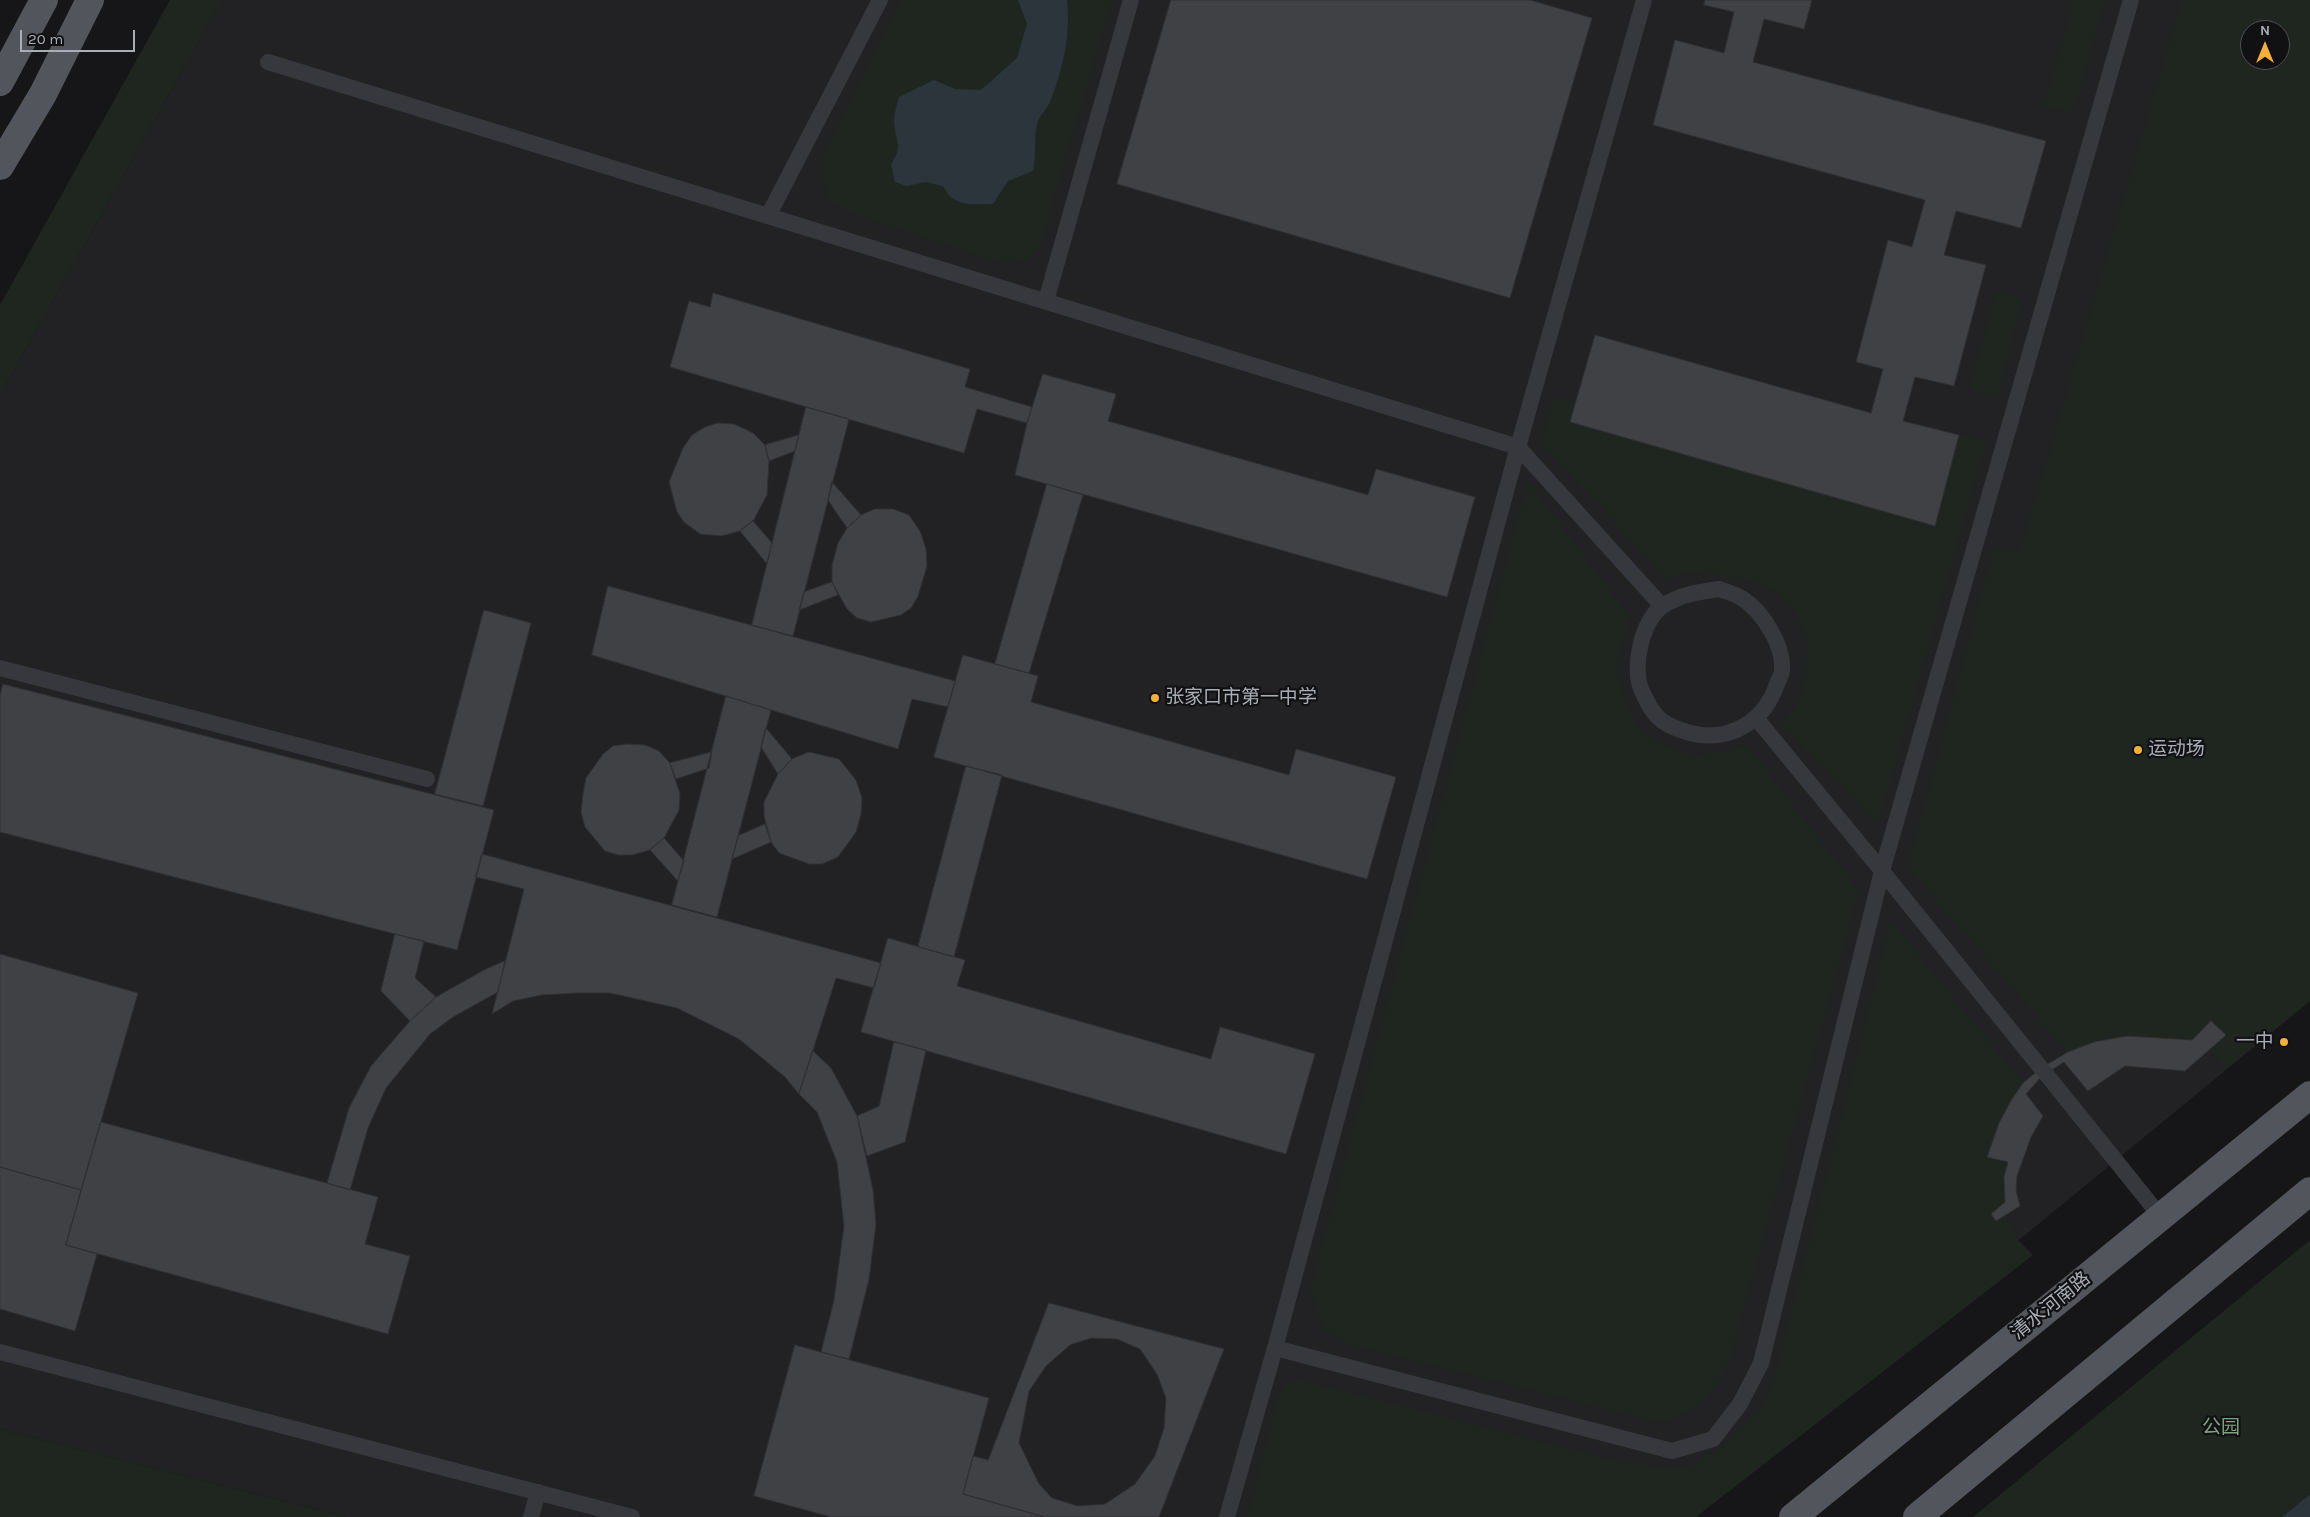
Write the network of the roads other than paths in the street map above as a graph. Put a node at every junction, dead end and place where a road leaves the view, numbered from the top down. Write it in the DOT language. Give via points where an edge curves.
graph roads {
  1 [pos="44,0"];
  2 [pos="90,0"];
  3 [pos="880,0"];
  4 [pos="1131,0"];
  5 [pos="1644,0"];
  6 [pos="2130,0"];
  7 [pos="268,62"];
  8 [pos="0,82"];
  9 [pos="0,166"];
  10 [pos="768,216"];
  11 [pos="1046,301"];
  12 [pos="1518,447"];
  13 [pos="1662,606"];
  14 [pos="0,668"];
  15 [pos="1756,718"];
  16 [pos="428,778"];
  17 [pos="1882,871"];
  18 [pos="2310,1095"];
  19 [pos="2310,1190"];
  20 [pos="2161,1217"];
  21 [pos="1275,1348"];
  22 [pos="0,1352"];
  23 [pos="538,1492"];
  24 [pos="531,1517"];
  25 [pos="632,1517"];
  26 [pos="1228,1517"];
  27 [pos="1792,1517"];
  28 [pos="1916,1517"];
  1 -- 8 [label="main road"];
  2 -- 9 [label="main road" via="44,94"];
  3 -- 10 [label="lane"];
  4 -- 11 [label="lane"];
  5 -- 12 [label="lane"];
  6 -- 17 [label="lane"];
  7 -- 10 [label="lane"];
  10 -- 11 [label="lane"];
  11 -- 12 [label="lane"];
  12 -- 13 [label="lane"];
  12 -- 21 [label="lane"];
  13 -- 15 [label="lane" via="1687,594 1719,589 1742,598 1760,613 1777,641 1782,670 1771,701"];
  13 -- 15 [label="lane" via="1649,624 1638,653 1638,683 1652,712 1672,728 1702,737 1732,733"];
  14 -- 16 [label="lane"];
  15 -- 17 [label="lane"];
  17 -- 20 [label="lane"];
  17 -- 21 [label="lane" via="1761,1363 1740,1404 1713,1439 1672,1451"];
  18 -- 20 [label="main road, 清水河南路"];
  19 -- 28 [label="main road"];
  20 -- 27 [label="main road, 清水河南路"];
  21 -- 26 [label="lane"];
  22 -- 23 [label="lane"];
  23 -- 24 [label="lane"];
  23 -- 25 [label="lane"];
}
